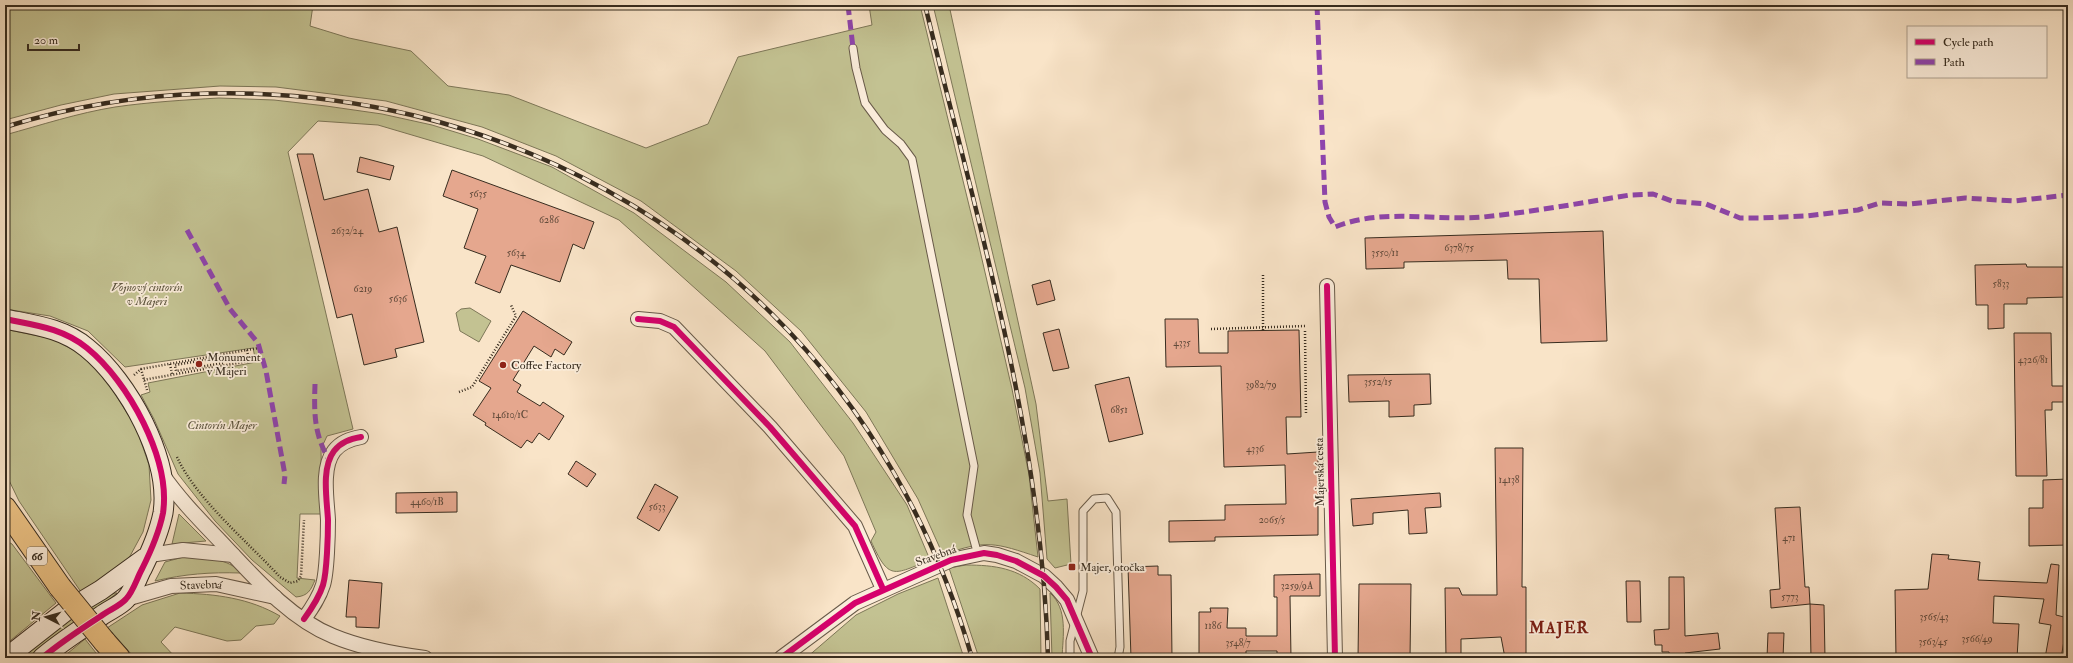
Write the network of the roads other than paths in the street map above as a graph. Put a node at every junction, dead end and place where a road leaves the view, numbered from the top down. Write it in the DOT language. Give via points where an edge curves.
graph roads {
  1 [pos="853,48"];
  2 [pos="1327,286"];
  3 [pos="638,319"];
  4 [pos="7,320"];
  5 [pos="361,437"];
  6 [pos="160,471"];
  7 [pos="8,519"];
  8 [pos="150,555"];
  9 [pos="233,555"];
  10 [pos="978,555"];
  11 [pos="883,589"];
  12 [pos="275,598"];
  13 [pos="126,599"];
  14 [pos="304,620"];
  15 [pos="1076,621"];
  16 [pos="6,658"];
  17 [pos="42,658"];
  18 [pos="119,658"];
  19 [pos="425,658"];
  20 [pos="782,658"];
  21 [pos="1070,658"];
  22 [pos="1092,658"];
  23 [pos="1118,658"];
  24 [pos="1335,658"];
  1 -- 10 [label="lane" via="865,103 885,130 901,144 912,159 974,466 967,515"];
  2 -- 24 [label="street, Majerská cesta"];
  3 -- 11 [label="street" via="660,321 674,327 770,427 855,526"];
  4 -- 6 [label="street" via="39,324 63,333 86,347 105,365 137,411 152,444"];
  5 -- 14 [label="street" via="342,443 329,460 323,584 316,603"];
  6 -- 8 [label="street" via="163,512"];
  6 -- 9 [label="street, Stavebná" via="178,496"];
  7 -- 18 [label="main road, 66, bridge"];
  8 -- 9 [label="street" via="183,550"];
  8 -- 13 [label="street"];
  8 -- 16 [label="street" via="66,611"];
  9 -- 12 [label="street, Stavebná"];
  10 -- 11 [label="street, Stavebná" via="951,560"];
  10 -- 15 [label="street, Stavebná" via="998,555 1016,561 1044,576 1067,600"];
  11 -- 20 [label="street, Stavebná" via="856,603"];
  12 -- 13 [label="street, Stavebná" via="216,584 171,586"];
  12 -- 14 [label="street, Stavebná"];
  13 -- 17 [label="street"];
  14 -- 19 [label="street, Stavebná" via="332,636 360,645"];
  15 -- 21 [label="lane" via="1070,641"];
  15 -- 22 [label="street, Stavebná"];
  15 -- 23 [label="lane" via="1083,591 1083,511 1094,499 1107,498 1116,512 1120,647"];
}
